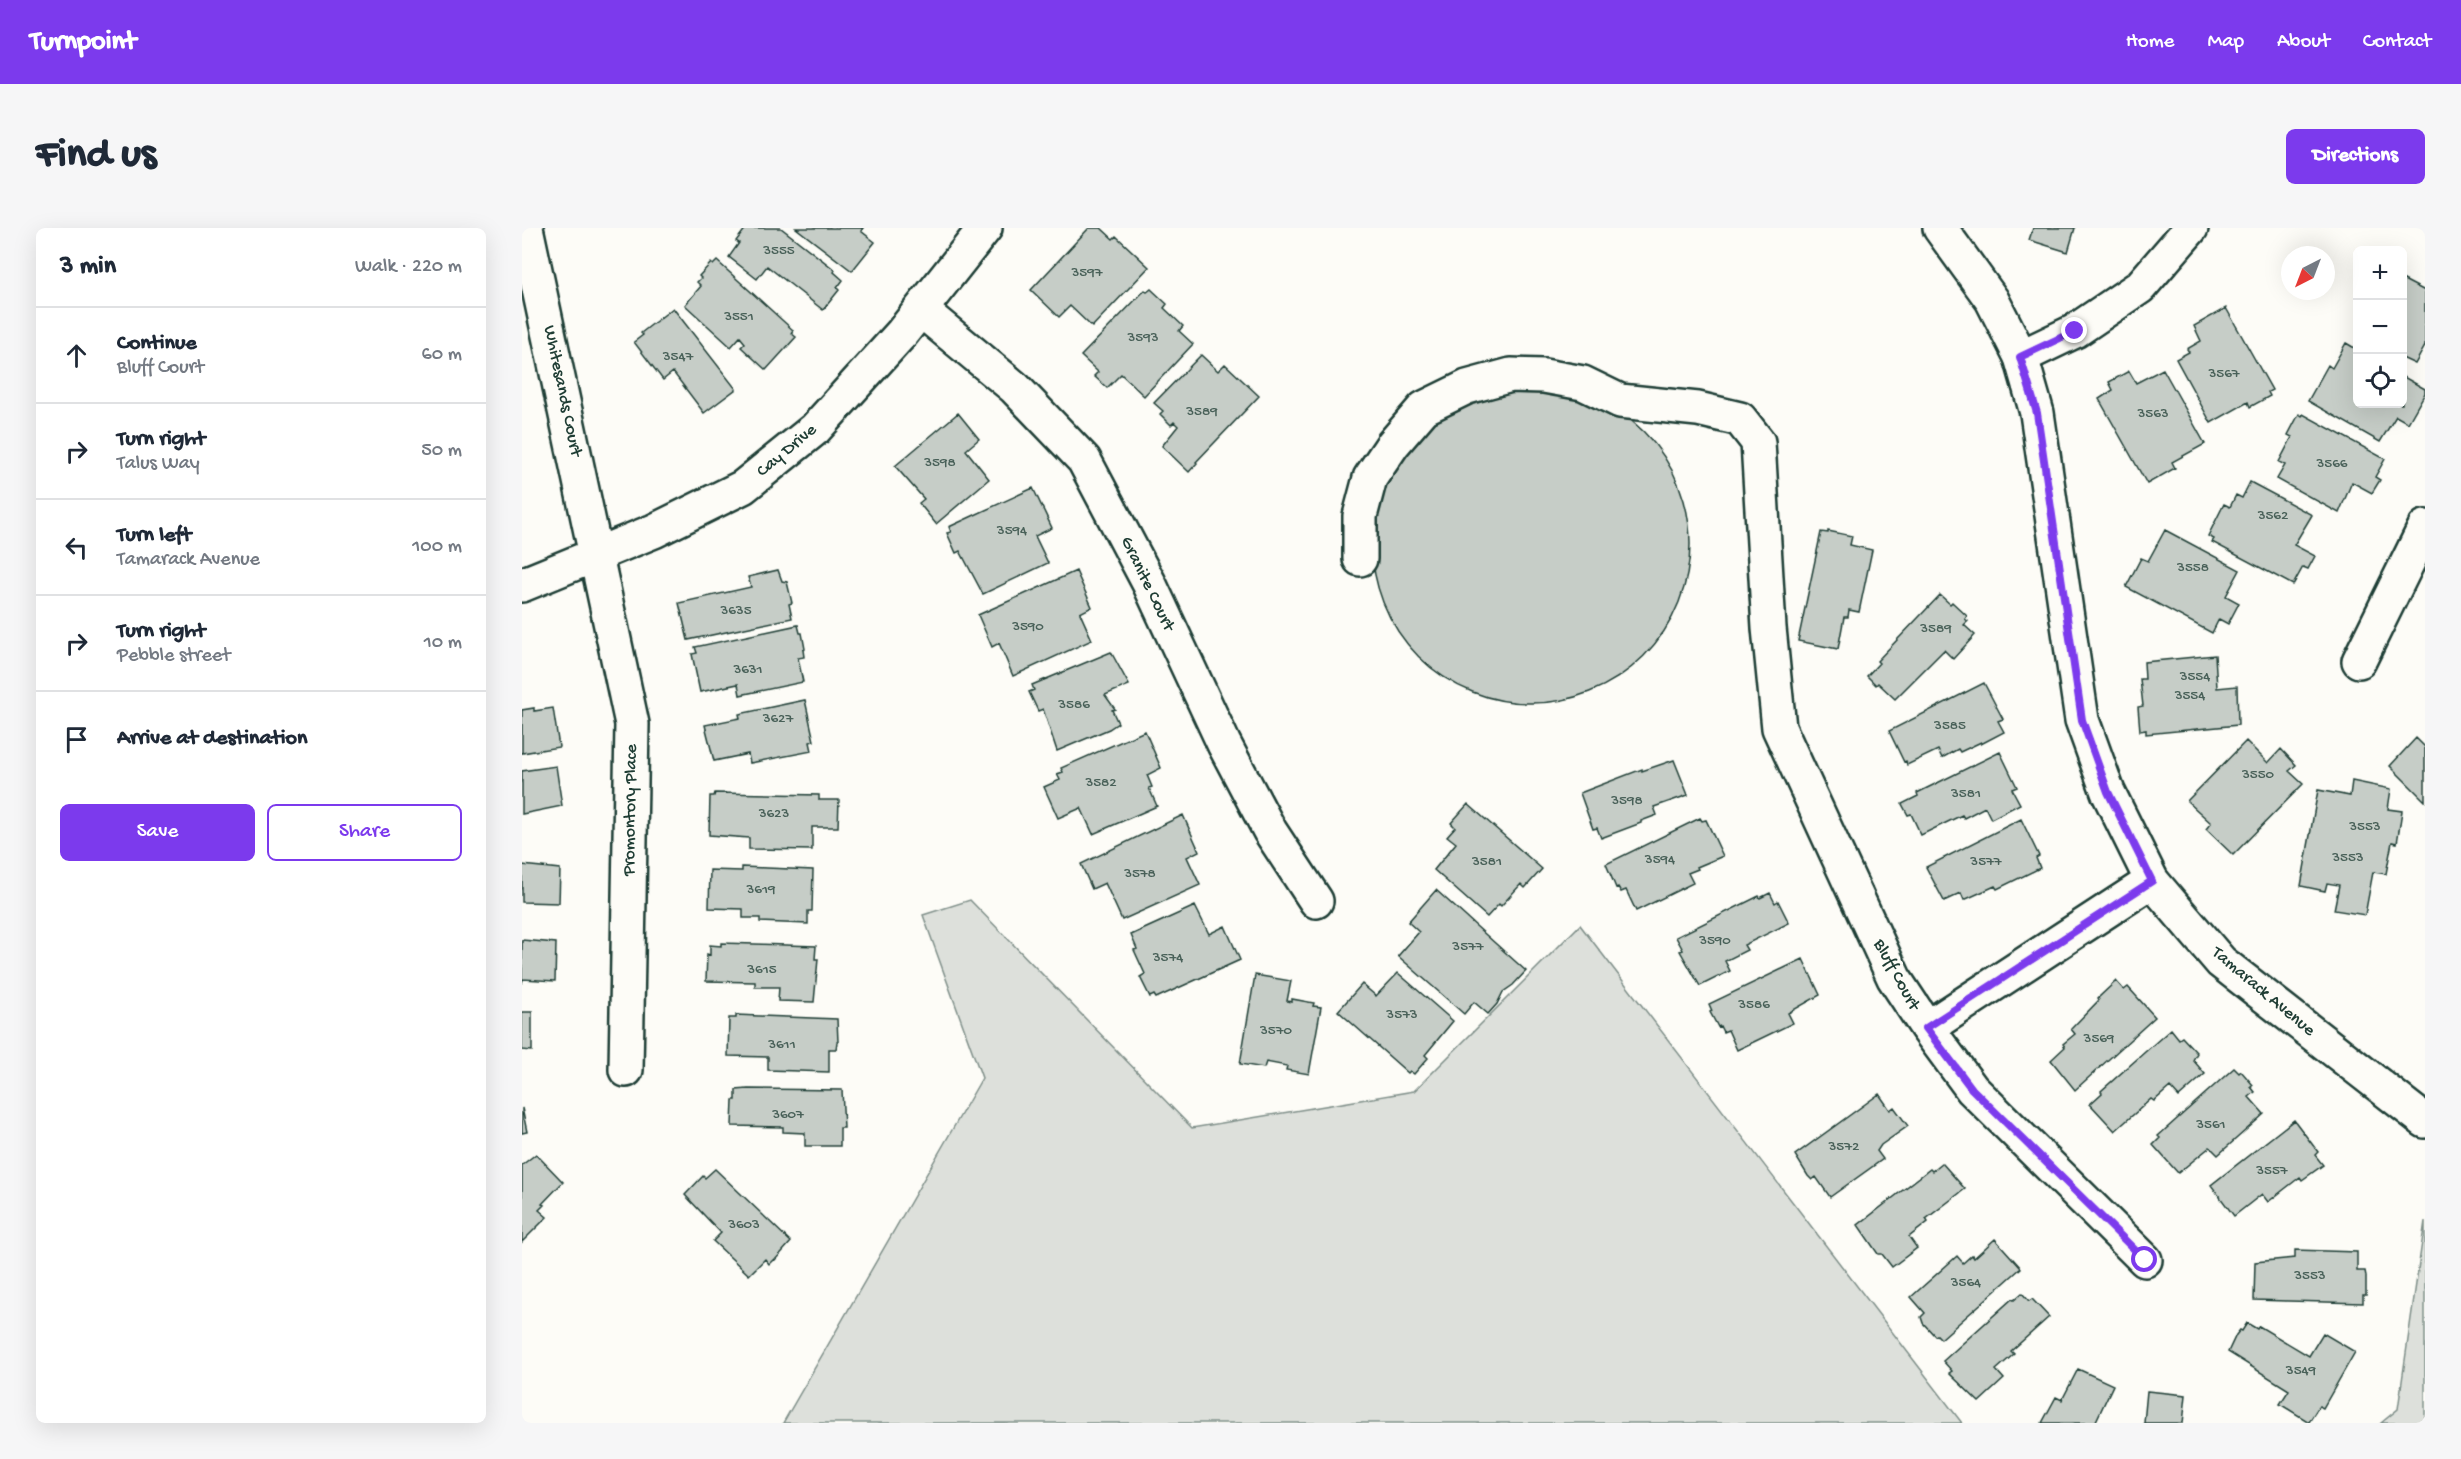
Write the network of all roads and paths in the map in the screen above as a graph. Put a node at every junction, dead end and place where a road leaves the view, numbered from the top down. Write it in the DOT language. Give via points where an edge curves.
graph roads {
  1 [pos="526,228"];
  2 [pos="985,228"];
  3 [pos="1940,228"];
  4 [pos="2192,228"];
  5 [pos="921,310"];
  6 [pos="2020,357"];
  7 [pos="2425,527"];
  8 [pos="597,554"];
  9 [pos="1360,559"];
  10 [pos="522,585"];
  11 [pos="2359,661"];
  12 [pos="2152,881"];
  13 [pos="1316,902"];
  14 [pos="1926,1028"];
  15 [pos="626,1070"];
  16 [pos="2425,1120"];
  17 [pos="2145,1260"];
  1 -- 8 [label="street, Whitesands Court"];
  2 -- 5 [label="street, Cay Drive"];
  3 -- 6 [label="street, Tamarack Avenue" via="1992,300"];
  4 -- 6 [label="street" via="2140,287 2075,331"];
  5 -- 8 [label="street, Cay Drive" via="815,429 743,487"];
  5 -- 13 [label="street, Granite Court" via="1016,388 1084,460 1149,584 1224,744 1270,831"];
  6 -- 12 [label="street, Tamarack Avenue" via="2037,413 2082,720 2108,792"];
  7 -- 11 [label="street"];
  8 -- 10 [label="street, Cay Drive"];
  8 -- 15 [label="street, Promontory Place" via="632,724"];
  9 -- 14 [label="street, Bluff Court" via="1360,516 1370,478 1424,408 1467,387 1511,375 1544,376 1583,383 1620,400 1698,409 1740,419 1758,442 1779,729 1894,978"];
  12 -- 14 [label="street"];
  12 -- 16 [label="street, Tamarack Avenue" via="2221,962"];
  14 -- 17 [label="street, Bluff Court" via="1972,1089"];
}
